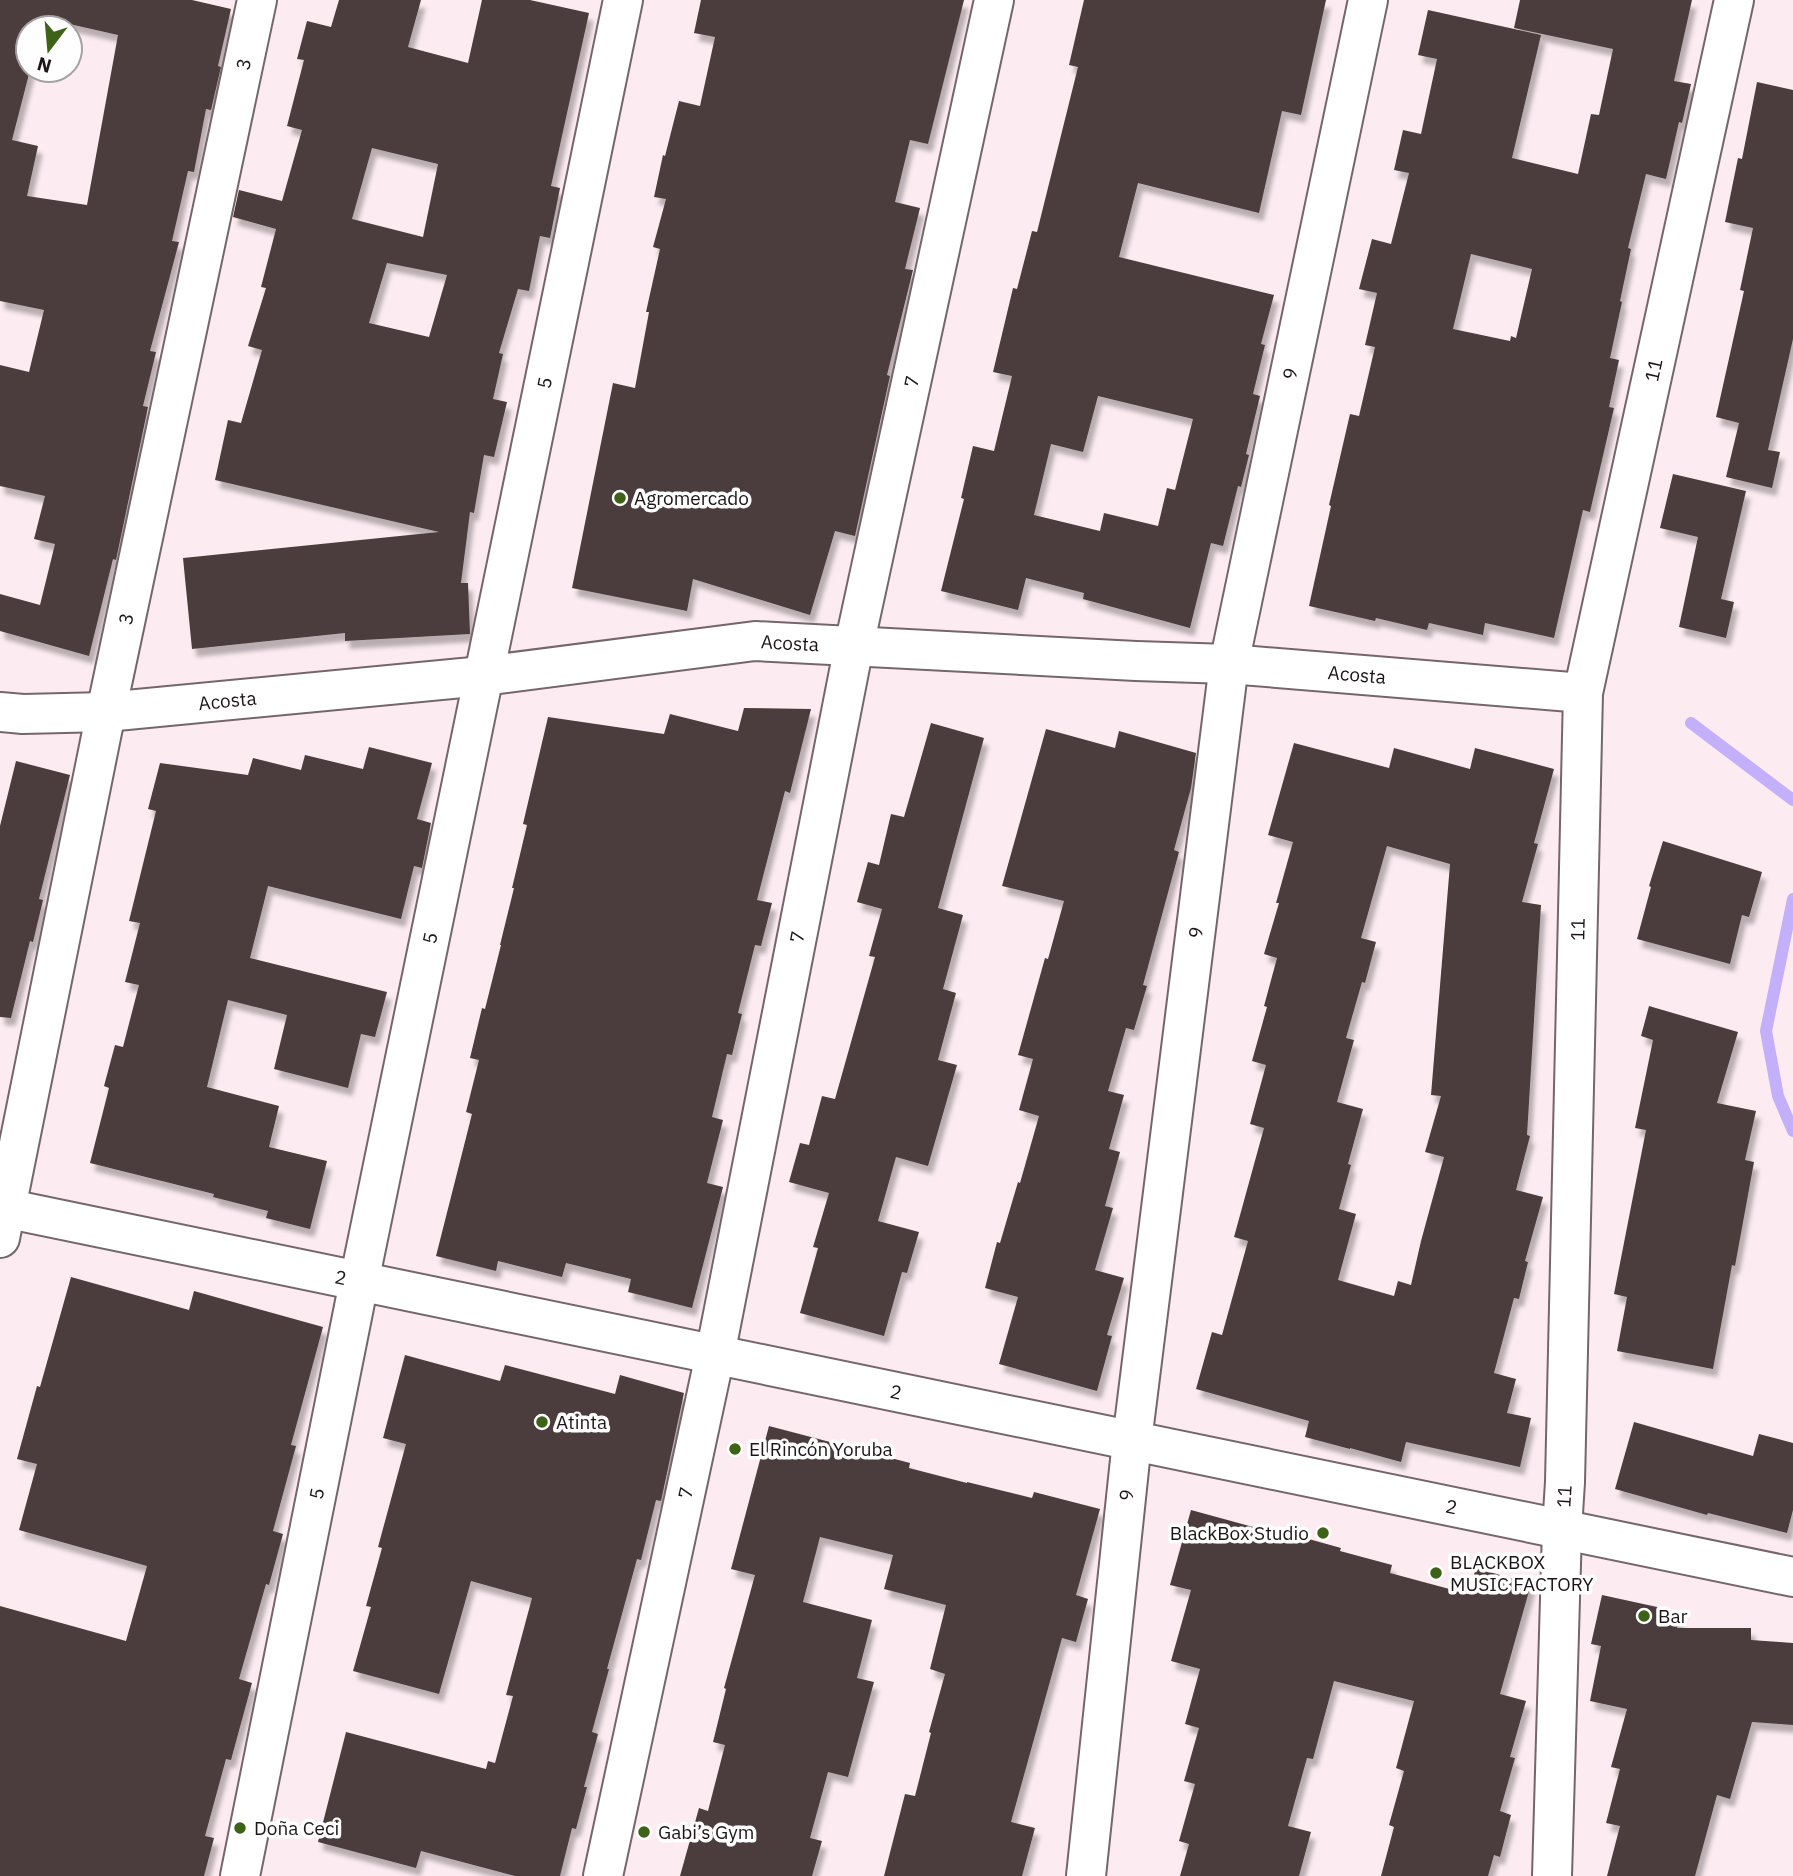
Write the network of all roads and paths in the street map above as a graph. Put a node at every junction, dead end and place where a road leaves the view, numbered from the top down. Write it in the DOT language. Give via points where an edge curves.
graph roads {
  1 [pos="257,0"];
  2 [pos="623,0"];
  3 [pos="994,0"];
  4 [pos="1368,0"];
  5 [pos="1734,0"];
  6 [pos="854,646"];
  7 [pos="1229,664"];
  8 [pos="483,676"];
  9 [pos="1583,693"];
  10 [pos="0,712"];
  11 [pos="106,712"];
  12 [pos="2,1218"];
  13 [pos="359,1282"];
  14 [pos="715,1355"];
  15 [pos="1132,1441"];
  16 [pos="1562,1530"];
  17 [pos="1793,1577"];
  18 [pos="240,1876"];
  19 [pos="603,1876"];
  20 [pos="1086,1876"];
  21 [pos="1552,1876"];
  1 -- 11 [label="street, 3"];
  2 -- 8 [label="street, 5"];
  3 -- 6 [label="street, 7"];
  4 -- 7 [label="street, 9"];
  5 -- 9 [label="street, 11"];
  6 -- 7 [label="street, Acosta"];
  6 -- 8 [label="street, Acosta" via="755,641"];
  6 -- 14 [label="street, 7"];
  7 -- 9 [label="street, Acosta"];
  7 -- 15 [label="street, 9"];
  8 -- 11 [label="street, Acosta"];
  8 -- 13 [label="street, 5"];
  9 -- 16 [label="street, 11"];
  10 -- 11 [label="street, Acosta"];
  11 -- 12 [label="street, 3"];
  12 -- 13 [label="street, 2"];
  13 -- 14 [label="street, 2"];
  13 -- 18 [label="street, 5"];
  14 -- 15 [label="street, 2"];
  14 -- 19 [label="street, 7"];
  15 -- 16 [label="street, 2"];
  15 -- 20 [label="street, 9"];
  16 -- 17 [label="street, 2"];
  16 -- 21 [label="street, 11"];
}
